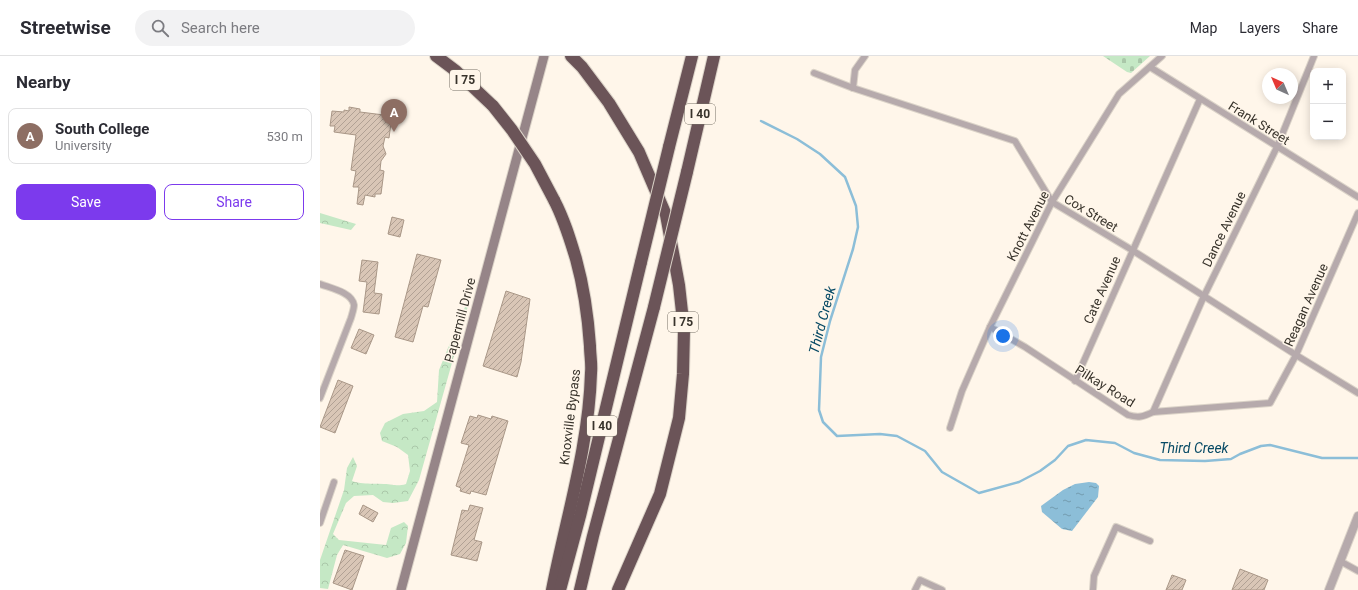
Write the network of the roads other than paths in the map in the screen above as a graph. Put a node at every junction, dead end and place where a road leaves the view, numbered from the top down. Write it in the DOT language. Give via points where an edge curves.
graph roads {
  1 [pos="436,56"];
  2 [pos="544,56"];
  3 [pos="571,56"];
  4 [pos="692,56"];
  5 [pos="714,56"];
  6 [pos="865,56"];
  7 [pos="1162,56"];
  8 [pos="1314,56"];
  9 [pos="1150,67"];
  10 [pos="814,73"];
  11 [pos="853,88"];
  12 [pos="1200,99"];
  13 [pos="1277,147"];
  14 [pos="1358,197"];
  15 [pos="1052,202"];
  16 [pos="1358,213"];
  17 [pos="1132,250"];
  18 [pos="320,284"];
  19 [pos="1204,296"];
  20 [pos="990,327"];
  21 [pos="1296,356"];
  22 [pos="1075,381"];
  23 [pos="1358,393"];
  24 [pos="320,398"];
  25 [pos="1270,403"];
  26 [pos="1153,412"];
  27 [pos="950,428"];
  28 [pos="334,482"];
  29 [pos="1358,516"];
  30 [pos="320,523"];
  31 [pos="1150,541"];
  32 [pos="1340,561"];
  33 [pos="1358,572"];
  34 [pos="401,590"];
  35 [pos="552,590"];
  36 [pos="560,590"];
  37 [pos="580,590"];
  38 [pos="618,590"];
  39 [pos="915,590"];
  40 [pos="942,590"];
  41 [pos="1094,590"];
  42 [pos="1329,590"];
  1 -- 35 [label="highway, Knoxville Bypass / I 75, bridge" via="456,71 492,106 535,164 561,212 573,245 582,283 588,318 592,372 583,444"];
  2 -- 34 [label="main road, Papermill Drive"];
  3 -- 38 [label="highway, I 75" via="609,103 639,152 666,215 679,285 684,330 679,418 664,479 660,494"];
  4 -- 36 [label="highway, I 40, bridge"];
  5 -- 37 [label="highway, I 40, bridge" via="654,307"];
  6 -- 11 [label="street" via="855,70"];
  7 -- 9 [label="street, Knott Avenue"];
  8 -- 13 [label="street, Dance Avenue"];
  9 -- 12 [label="street, Frank Street"];
  9 -- 15 [label="street, Knott Avenue" via="1119,94"];
  10 -- 11 [label="street, Cox Street"];
  11 -- 15 [label="street, Cox Street" via="1015,142"];
  12 -- 13 [label="street, Frank Street"];
  12 -- 17 [label="street, Cate Avenue"];
  13 -- 14 [label="street, Frank Street"];
  13 -- 19 [label="street, Dance Avenue"];
  15 -- 17 [label="street, Cox Street"];
  15 -- 20 [label="street, Knott Avenue"];
  16 -- 21 [label="street, Reagan Avenue"];
  17 -- 19 [label="street, Cox Street"];
  17 -- 22 [label="street, Cate Avenue"];
  18 -- 24 [label="street" via="350,298 354,306"];
  19 -- 21 [label="street, Cox Street"];
  19 -- 26 [label="street, Dance Avenue"];
  20 -- 22 [label="street, Pilkay Road"];
  20 -- 27 [label="street, Knott Avenue" via="962,391"];
  21 -- 23 [label="street, Cox Street"];
  21 -- 25 [label="street, Reagan Avenue"];
  22 -- 26 [label="street, Pilkay Road" via="1128,415 1143,417"];
  25 -- 26 [label="street, Pilkay Road"];
  28 -- 30 [label="street"];
  29 -- 32 [label="street"];
  31 -- 41 [label="street" via="1116,527 1094,576"];
  32 -- 33 [label="street"];
  32 -- 42 [label="street"];
  39 -- 40 [label="street" via="920,580"];
}
